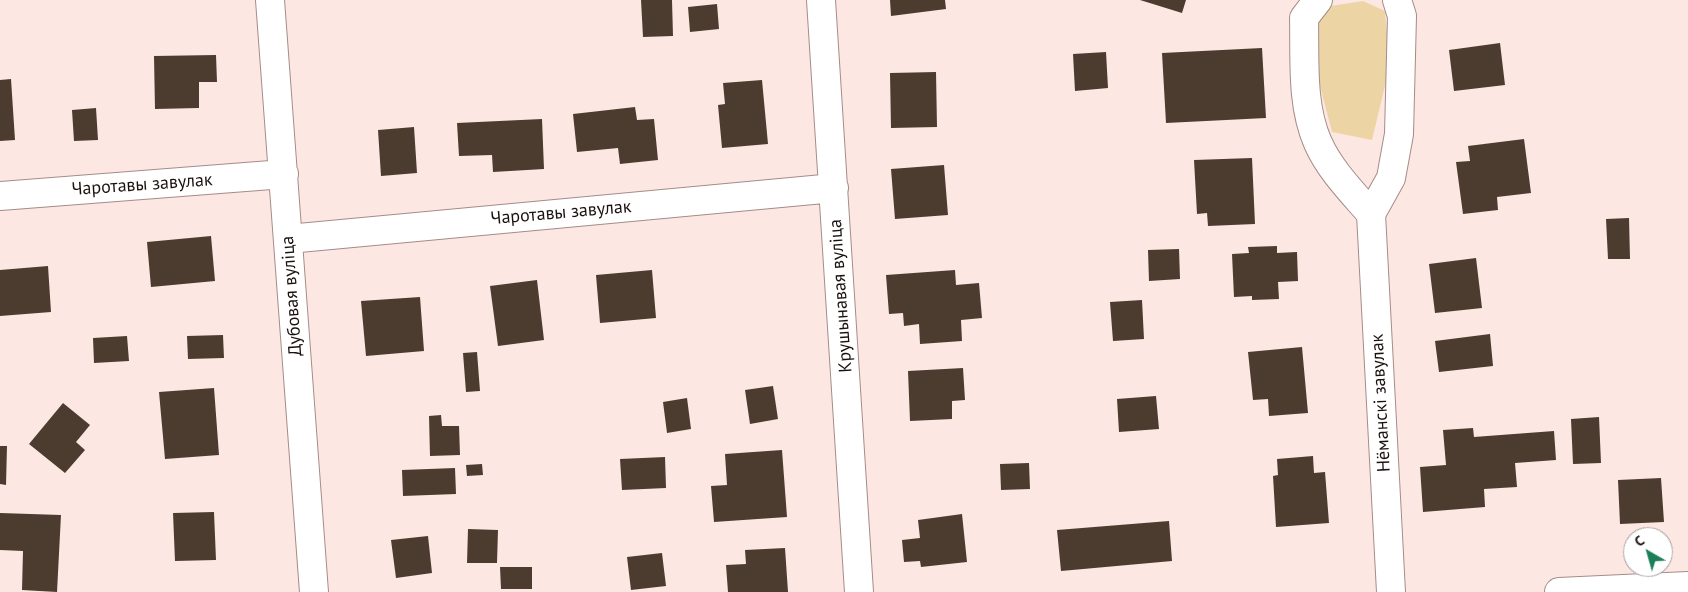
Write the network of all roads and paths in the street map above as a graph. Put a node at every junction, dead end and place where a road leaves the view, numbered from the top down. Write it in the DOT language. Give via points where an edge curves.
graph roads {
  1 [pos="270,0"];
  2 [pos="821,0"];
  3 [pos="1397,0"];
  4 [pos="1313,2"];
  5 [pos="284,174"];
  6 [pos="834,188"];
  7 [pos="0,196"];
  8 [pos="1371,214"];
  9 [pos="288,239"];
  10 [pos="1688,586"];
  11 [pos="314,592"];
  12 [pos="860,592"];
  13 [pos="1391,592"];
  14 [pos="1559,592"];
  1 -- 5 [label="street, Дубовая вуліца"];
  2 -- 6 [label="street, Крушынавая вуліца"];
  3 -- 8 [label="street" via="1402,16 1399,134 1391,178"];
  4 -- 8 [label="street" via="1304,18 1308,108 1318,143 1339,178"];
  5 -- 7 [label="street, Чаротавы завулак"];
  5 -- 9 [label="street, Дубовая вуліца"];
  6 -- 9 [label="street, Чаротавы завулак"];
  6 -- 12 [label="street, Крушынавая вуліца"];
  8 -- 13 [label="street, Нёманскі завулак"];
  9 -- 11 [label="street, Дубовая вуліца"];
  10 -- 14 [label="street"];
}
